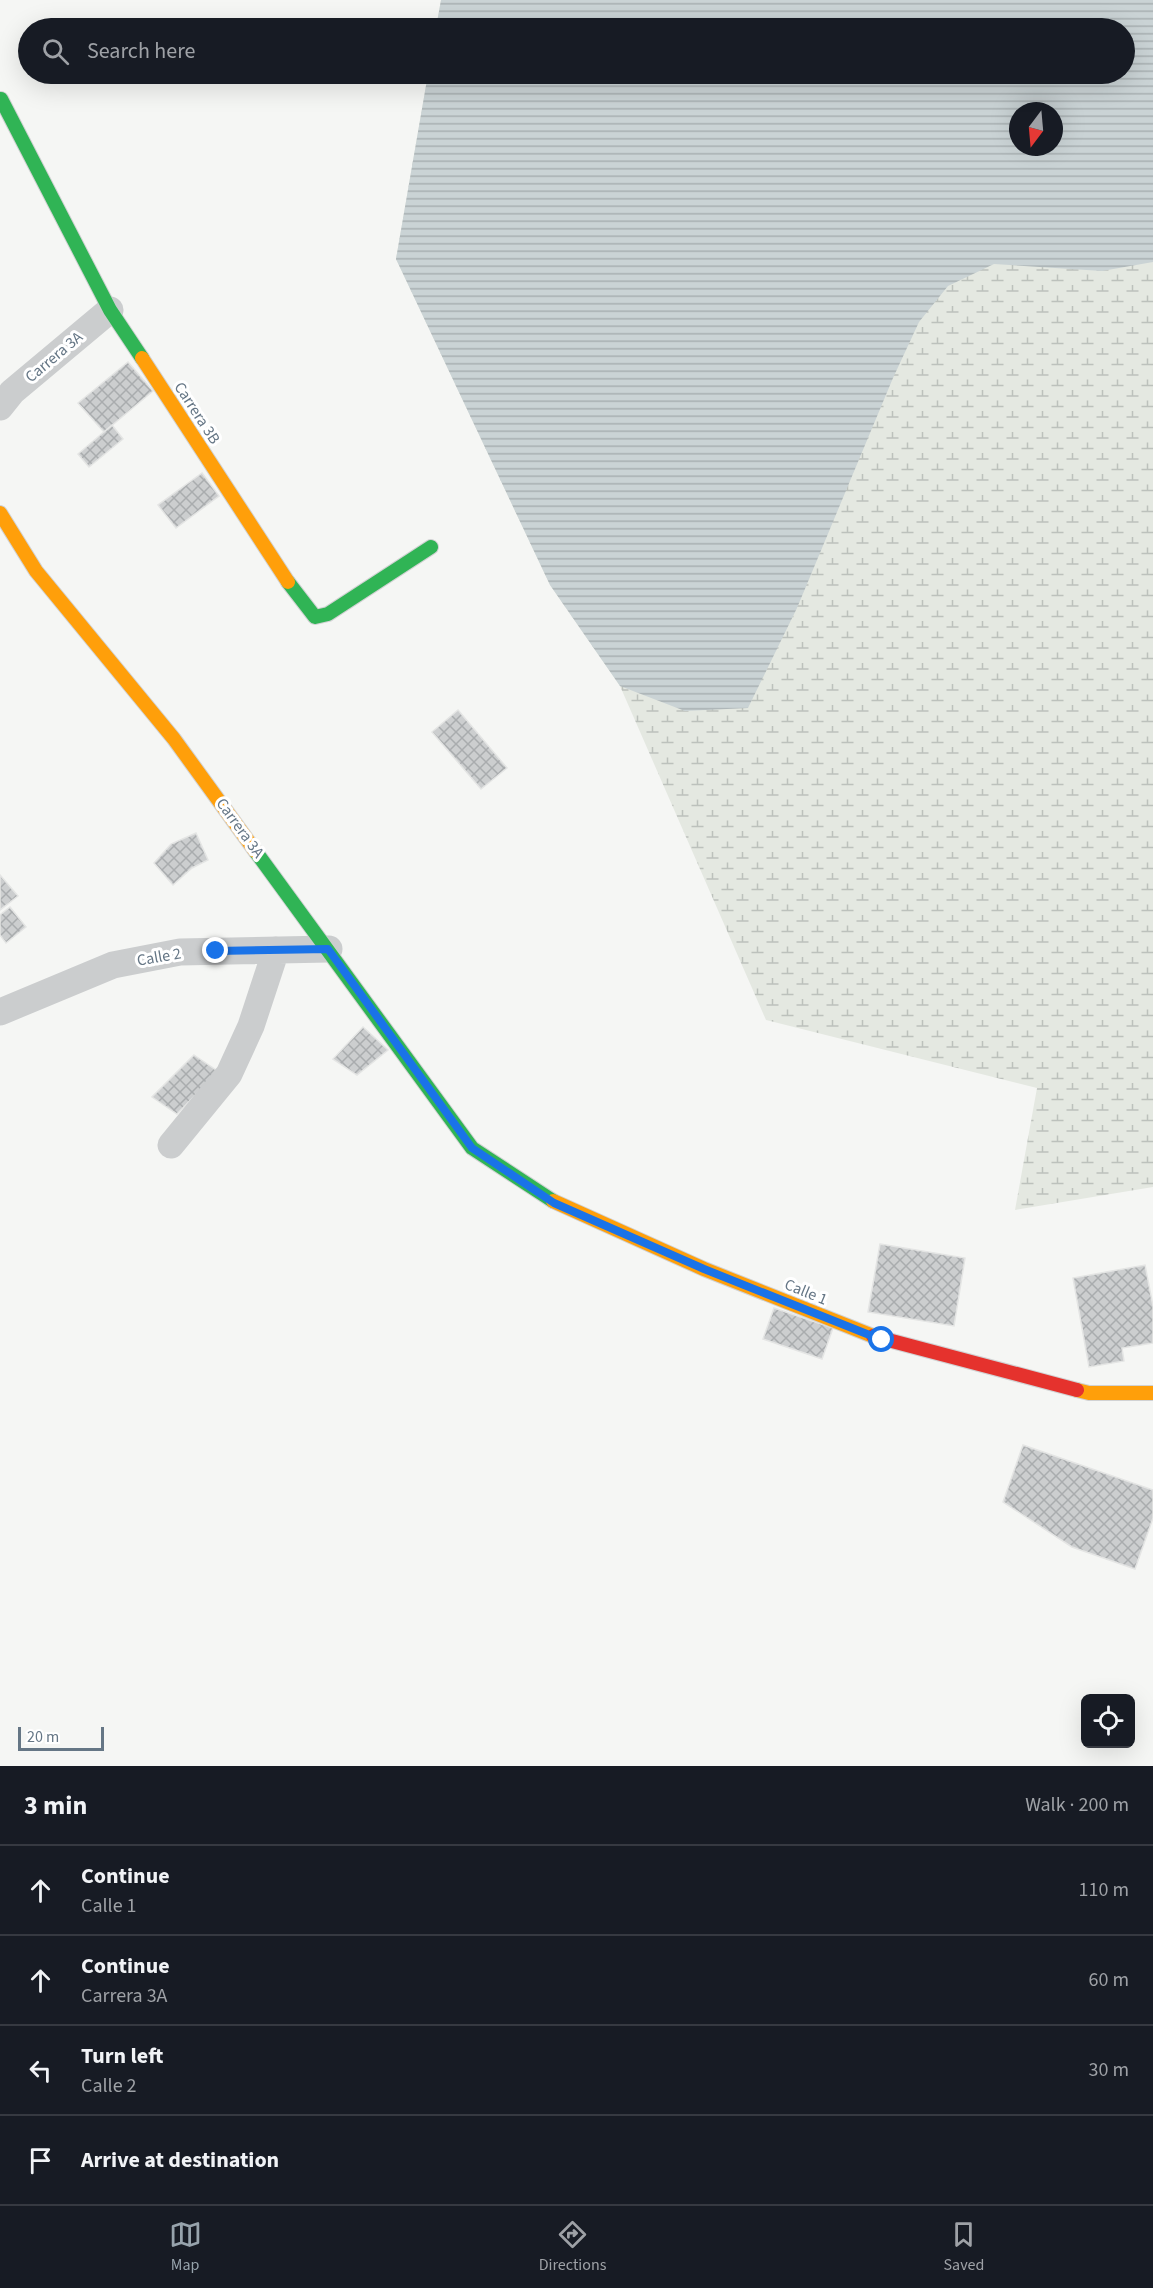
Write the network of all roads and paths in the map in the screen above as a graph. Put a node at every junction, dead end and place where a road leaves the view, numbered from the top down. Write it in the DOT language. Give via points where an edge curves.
graph roads {
  1 [pos="1,99"];
  2 [pos="110,310"];
  3 [pos="0,407"];
  4 [pos="0,513"];
  5 [pos="431,547"];
  6 [pos="328,949"];
  7 [pos="276,950"];
  8 [pos="0,1012"];
  9 [pos="171,1145"];
  10 [pos="472,1148"];
  11 [pos="1153,1393"];
  1 -- 2 [label="street, Carrera 3B"];
  2 -- 3 [label="street, Carrera 3A" via="12,392"];
  2 -- 5 [label="street, Carrera 3B" via="300,600 315,617 328,614"];
  4 -- 6 [label="street, Carrera 3A" via="36,571 174,739"];
  6 -- 7 [label="street, Calle 2"];
  6 -- 10 [label="street, Carrera 3A"];
  7 -- 8 [label="street, Calle 2" via="180,952 113,965"];
  7 -- 9 [label="street" via="251,1026 229,1074"];
  10 -- 11 [label="street, Calle 1" via="554,1203 704,1269 882,1340 1089,1393"];
}
